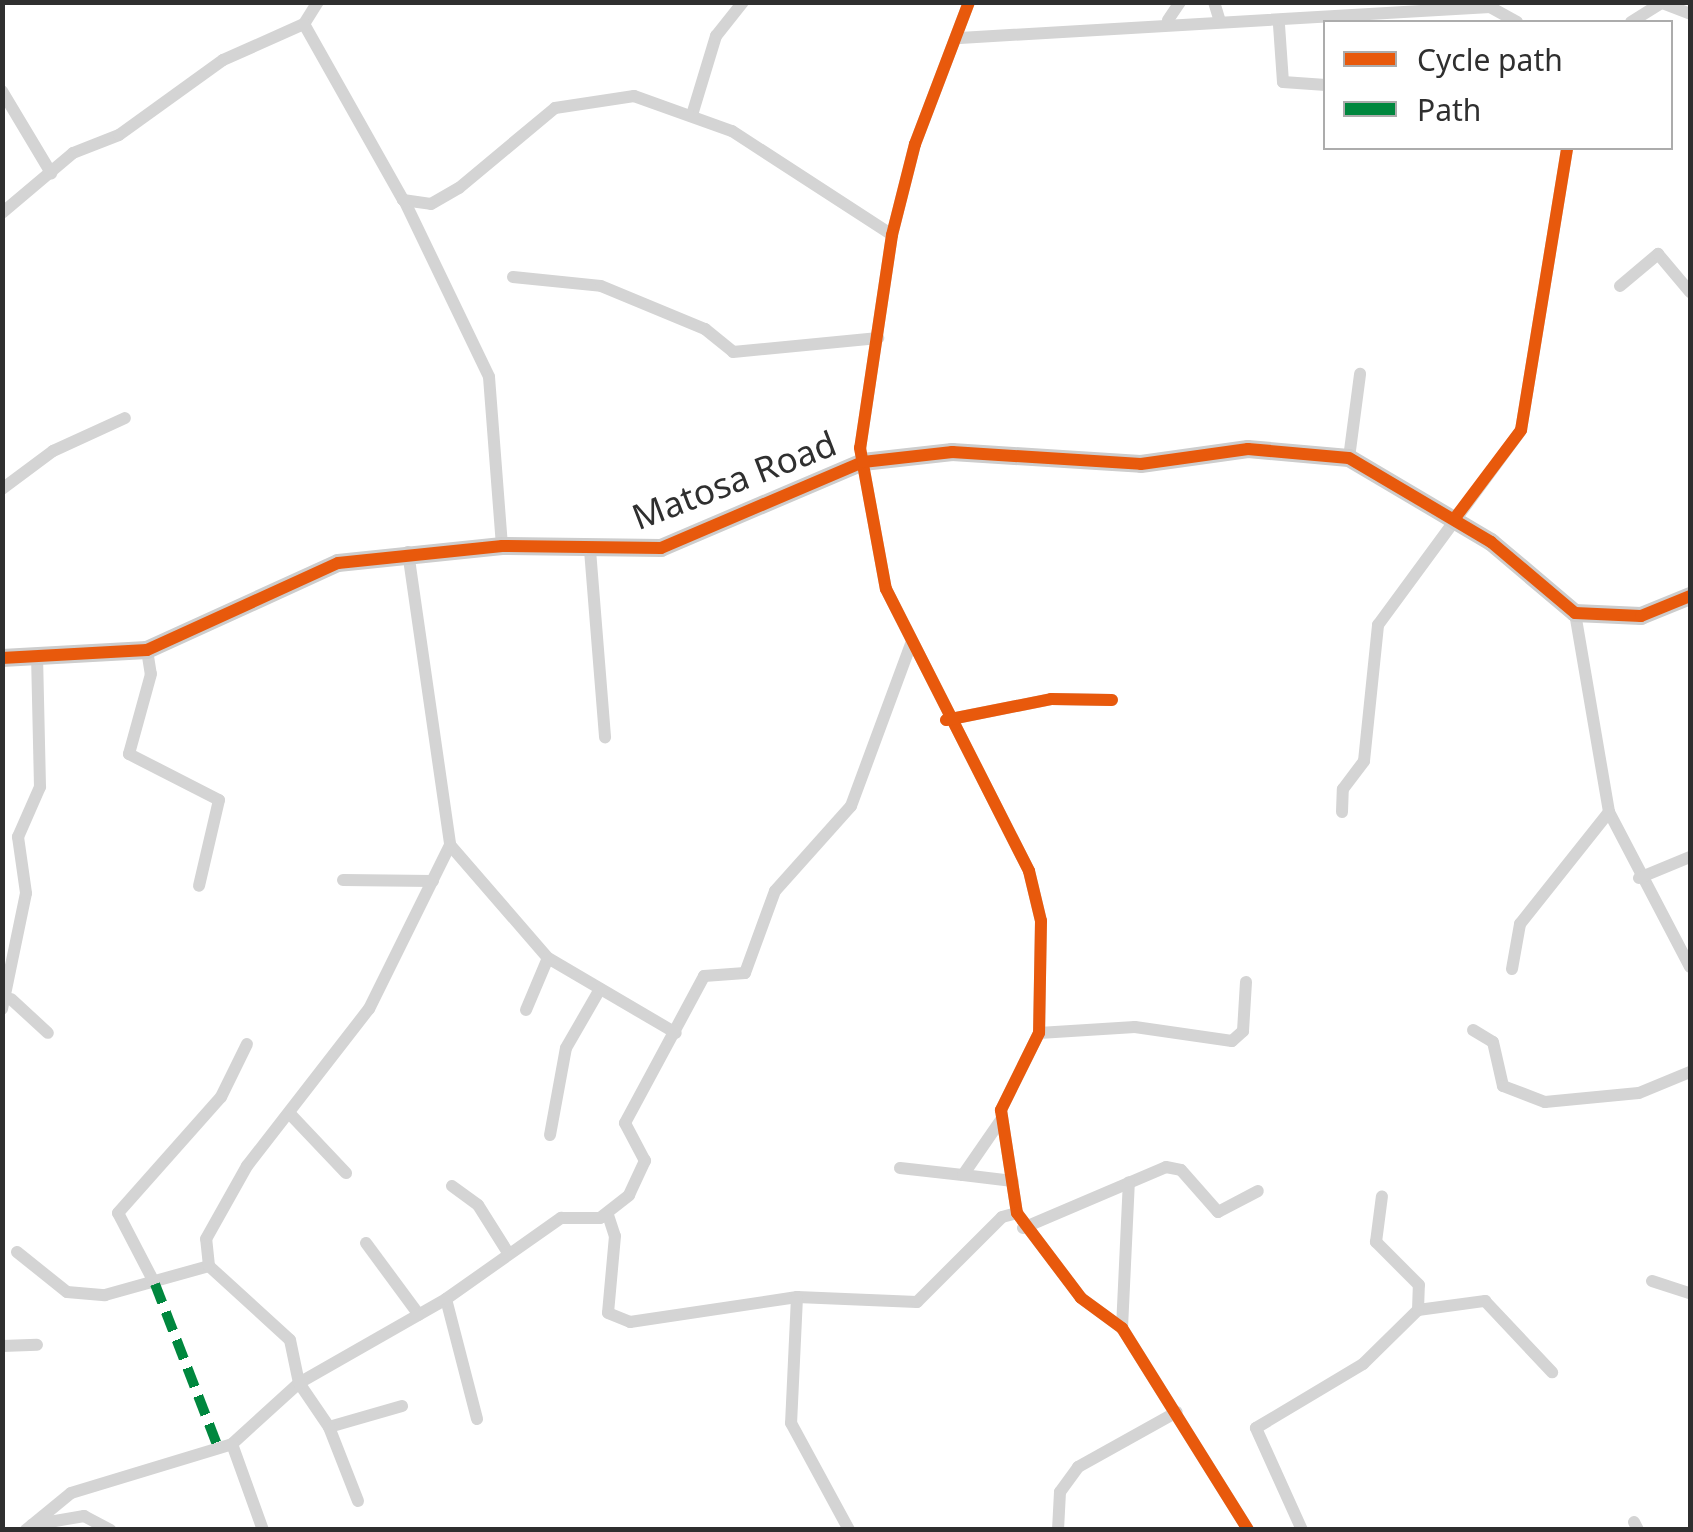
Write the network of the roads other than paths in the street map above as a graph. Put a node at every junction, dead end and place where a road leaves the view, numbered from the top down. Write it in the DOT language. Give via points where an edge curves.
graph roads {
  1 [pos="318,2"];
  2 [pos="744,2"];
  3 [pos="970,2"];
  4 [pos="1180,2"];
  5 [pos="1214,2"];
  6 [pos="1690,14"];
  7 [pos="1168,20"];
  8 [pos="1338,20"];
  9 [pos="1513,20"];
  10 [pos="1633,20"];
  11 [pos="1323,21"];
  12 [pos="1220,22"];
  13 [pos="304,24"];
  14 [pos="1279,25"];
  15 [pos="960,38"];
  16 [pos="1323,85"];
  17 [pos="2,91"];
  18 [pos="692,115"];
  19 [pos="1566,150"];
  20 [pos="50,173"];
  21 [pos="403,200"];
  22 [pos="2,212"];
  23 [pos="892,236"];
  24 [pos="512,277"];
  25 [pos="1620,286"];
  26 [pos="1690,292"];
  27 [pos="878,338"];
  28 [pos="1360,374"];
  29 [pos="125,418"];
  30 [pos="1349,458"];
  31 [pos="863,462"];
  32 [pos="2,489"];
  33 [pos="1455,518"];
  34 [pos="502,546"];
  35 [pos="590,550"];
  36 [pos="408,552"];
  37 [pos="1690,596"];
  38 [pos="1575,612"];
  39 [pos="911,644"];
  40 [pos="147,650"];
  41 [pos="2,658"];
  42 [pos="37,658"];
  43 [pos="1112,700"];
  44 [pos="946,720"];
  45 [pos="605,737"];
  46 [pos="1342,812"];
  47 [pos="1609,812"];
  48 [pos="450,845"];
  49 [pos="1690,857"];
  50 [pos="1639,878"];
  51 [pos="343,880"];
  52 [pos="433,881"];
  53 [pos="199,886"];
  54 [pos="1686,944"];
  55 [pos="548,958"];
  56 [pos="1690,967"];
  57 [pos="1512,969"];
  58 [pos="1246,982"];
  59 [pos="600,988"];
  60 [pos="7,1004"];
  61 [pos="526,1010"];
  62 [pos="1473,1030"];
  63 [pos="48,1032"];
  64 [pos="676,1033"];
  65 [pos="1038,1033"];
  66 [pos="247,1044"];
  67 [pos="1690,1072"];
  68 [pos="292,1114"];
  69 [pos="1001,1120"];
  70 [pos="550,1136"];
  71 [pos="900,1168"];
  72 [pos="346,1173"];
  73 [pos="964,1175"];
  74 [pos="1014,1181"];
  75 [pos="1129,1182"];
  76 [pos="452,1186"];
  77 [pos="1258,1191"];
  78 [pos="1382,1196"];
  79 [pos="1017,1213"];
  80 [pos="608,1214"];
  81 [pos="1023,1228"];
  82 [pos="366,1243"];
  83 [pos="507,1251"];
  84 [pos="17,1252"];
  85 [pos="209,1266"];
  86 [pos="1652,1281"];
  87 [pos="155,1284"];
  88 [pos="1690,1293"];
  89 [pos="797,1298"];
  90 [pos="446,1299"];
  91 [pos="1418,1310"];
  92 [pos="418,1315"];
  93 [pos="1122,1328"];
  94 [pos="38,1345"];
  95 [pos="2,1346"];
  96 [pos="1552,1372"];
  97 [pos="300,1383"];
  98 [pos="402,1406"];
  99 [pos="1177,1412"];
  100 [pos="477,1419"];
  101 [pos="329,1427"];
  102 [pos="232,1444"];
  103 [pos="358,1501"];
  104 [pos="28,1528"];
  105 [pos="110,1530"];
  106 [pos="263,1530"];
  107 [pos="849,1530"];
  108 [pos="1058,1530"];
  109 [pos="1248,1530"];
  110 [pos="1302,1530"];
  1 -- 13 [label="street"];
  2 -- 18 [label="street" via="716,36"];
  3 -- 15 [label="street"];
  4 -- 7 [label="street"];
  5 -- 12 [label="street"];
  6 -- 10 [label="street" via="1662,3"];
  7 -- 12 [label="street"];
  7 -- 15 [label="street"];
  8 -- 9 [label="street" via="1490,7"];
  11 -- 14 [label="street"];
  12 -- 14 [label="street"];
  13 -- 20 [label="street" via="222,60"];
  13 -- 21 [label="street"];
  14 -- 16 [label="street" via="1283,82"];
  15 -- 23 [label="street" via="921,126"];
  17 -- 20 [label="street"];
  18 -- 21 [label="street" via="622,95 555,108 471,181 431,204"];
  18 -- 23 [label="street" via="732,130"];
  19 -- 33 [label="street" via="1521,430"];
  20 -- 22 [label="street"];
  21 -- 34 [label="street" via="490,377"];
  23 -- 27 [label="street"];
  24 -- 27 [label="street" via="602,286 705,329 733,352"];
  25 -- 26 [label="street" via="1658,254"];
  27 -- 31 [label="street" via="859,435"];
  28 -- 30 [label="street"];
  29 -- 32 [label="street" via="52,450"];
  30 -- 31 [label="street, Matosa Road" via="1248,449 1142,464 1000,452"];
  30 -- 33 [label="street, Matosa Road"];
  31 -- 35 [label="street, Matosa Road" via="662,548"];
  31 -- 39 [label="street" via="886,589"];
  33 -- 38 [label="street, Matosa Road"];
  33 -- 46 [label="street" via="1378,625 1364,762 1342,789"];
  34 -- 35 [label="street, Matosa Road"];
  34 -- 36 [label="street, Matosa Road"];
  35 -- 45 [label="street"];
  36 -- 40 [label="street, Matosa Road" via="316,569"];
  36 -- 48 [label="street"];
  37 -- 38 [label="street" via="1641,616"];
  38 -- 47 [label="street"];
  39 -- 44 [label="street"];
  39 -- 64 [label="street" via="851,806 774,891 746,973 704,976"];
  40 -- 42 [label="street, Matosa Road"];
  40 -- 53 [label="street" via="152,674 129,754 219,800"];
  41 -- 42 [label="street, Matosa Road"];
  42 -- 60 [label="street" via="41,771 18,837 26,893"];
  43 -- 44 [label="street" via="1051,699"];
  44 -- 65 [label="street" via="1029,871 1046,968"];
  47 -- 50 [label="street"];
  47 -- 57 [label="street" via="1520,924"];
  48 -- 52 [label="street"];
  48 -- 55 [label="street"];
  49 -- 50 [label="street"];
  50 -- 54 [label="street"];
  51 -- 52 [label="street"];
  52 -- 68 [label="street" via="368,1009"];
  54 -- 56 [label="street"];
  55 -- 59 [label="street"];
  55 -- 61 [label="street"];
  58 -- 65 [label="street" via="1243,1031 1232,1042 1135,1027"];
  59 -- 64 [label="street"];
  59 -- 70 [label="street" via="566,1048"];
  60 -- 63 [label="street"];
  62 -- 67 [label="street" via="1493,1042 1503,1086 1546,1102 1640,1093"];
  64 -- 80 [label="street" via="623,1127 644,1173"];
  65 -- 69 [label="street"];
  66 -- 87 [label="street" via="221,1097 118,1213"];
  68 -- 72 [label="street"];
  68 -- 85 [label="street" via="219,1212 206,1239"];
  69 -- 73 [label="street"];
  69 -- 74 [label="street"];
  71 -- 73 [label="street"];
  73 -- 74 [label="street"];
  74 -- 79 [label="street"];
  75 -- 77 [label="street" via="1178,1168 1218,1212"];
  75 -- 81 [label="street"];
  75 -- 93 [label="street"];
  76 -- 83 [label="street" via="478,1205"];
  78 -- 91 [label="street" via="1376,1242 1419,1286"];
  79 -- 81 [label="street"];
  79 -- 89 [label="street" via="917,1302"];
  80 -- 83 [label="street" via="566,1215"];
  80 -- 89 [label="street" via="616,1236 605,1288 614,1318"];
  81 -- 93 [label="street" via="1081,1298"];
  82 -- 92 [label="street"];
  83 -- 90 [label="street"];
  84 -- 87 [label="street" via="67,1292"];
  85 -- 87 [label="street"];
  85 -- 97 [label="street" via="283,1329"];
  86 -- 88 [label="street"];
  89 -- 107 [label="street" via="791,1423"];
  90 -- 92 [label="street"];
  90 -- 100 [label="street"];
  91 -- 96 [label="street" via="1484,1301"];
  91 -- 110 [label="street" via="1363,1364 1256,1428"];
  92 -- 97 [label="street"];
  93 -- 99 [label="street"];
  94 -- 95 [label="street"];
  97 -- 101 [label="street"];
  97 -- 102 [label="street"];
  98 -- 101 [label="street"];
  99 -- 108 [label="street" via="1078,1467 1060,1492"];
  99 -- 109 [label="street"];
  101 -- 103 [label="street"];
  102 -- 104 [label="street" via="71,1493"];
  102 -- 106 [label="street"];
  104 -- 105 [label="street" via="84,1516"];
}
